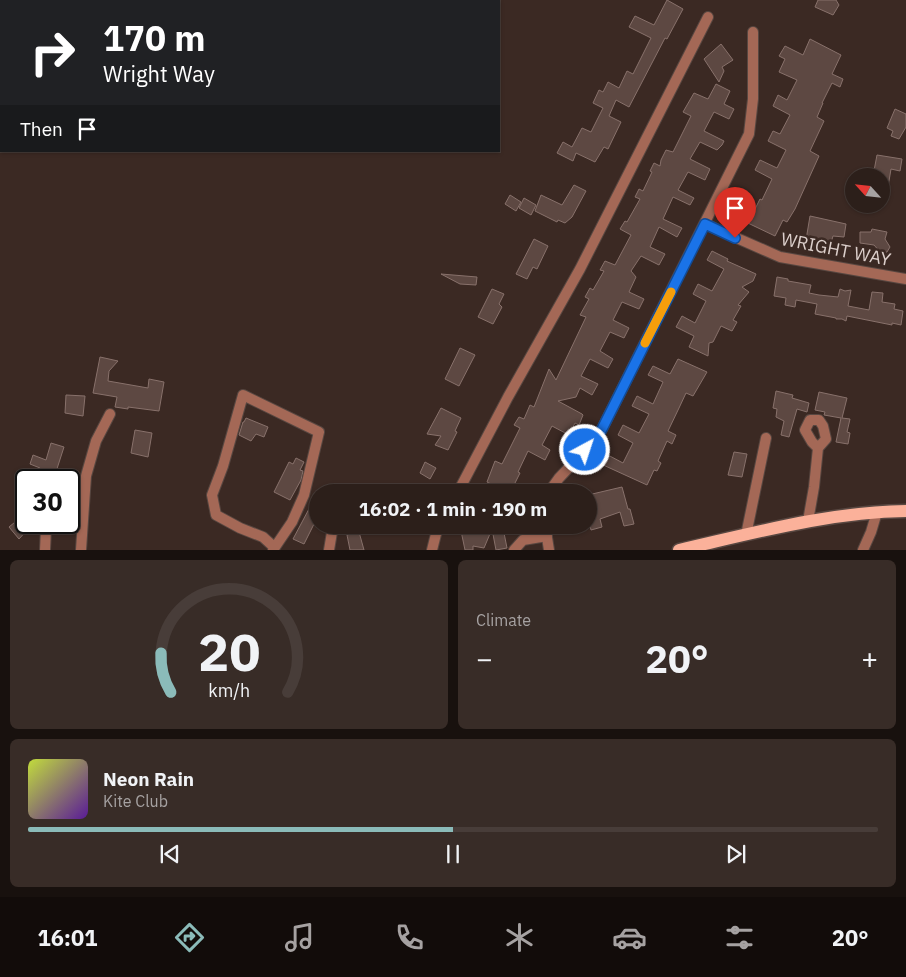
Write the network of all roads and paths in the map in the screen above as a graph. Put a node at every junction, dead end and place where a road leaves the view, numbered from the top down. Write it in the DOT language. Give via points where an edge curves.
graph roads {
  1 [pos="708,18"];
  2 [pos="752,32"];
  3 [pos="705,224"];
  4 [pos="906,275"];
  5 [pos="906,279"];
  6 [pos="110,414"];
  7 [pos="766,438"];
  8 [pos="818,448"];
  9 [pos="462,484"];
  10 [pos="555,484"];
  11 [pos="906,511"];
  12 [pos="877,512"];
  13 [pos="808,521"];
  14 [pos="46,534"];
  15 [pos="332,534"];
  16 [pos="436,534"];
  17 [pos="746,535"];
  18 [pos="547,536"];
  19 [pos="707,546"];
  20 [pos="273,548"];
  21 [pos="45,550"];
  22 [pos="80,550"];
  23 [pos="328,550"];
  24 [pos="432,550"];
  25 [pos="514,550"];
  26 [pos="549,550"];
  27 [pos="679,550"];
  28 [pos="863,550"];
  1 -- 9 [label="street" via="580,269"];
  2 -- 3 [label="street" via="753,99 749,134"];
  3 -- 5 [label="street, WRIGHT WAY" via="780,257"];
  3 -- 10 [label="street" via="598,437"];
  4 -- 5 [label="street"];
  6 -- 22 [label="street" via="96,442 86,476"];
  7 -- 17 [label="street"];
  8 -- 13 [label="street"];
  11 -- 12 [label="main road"];
  12 -- 13 [label="main road"];
  12 -- 28 [label="street"];
  13 -- 17 [label="main road"];
  14 -- 21 [label="street"];
  15 -- 23 [label="street"];
  16 -- 24 [label="street"];
  17 -- 19 [label="main road"];
  18 -- 25 [label="street" via="523,540"];
  18 -- 26 [label="street"];
  19 -- 27 [label="main road"];
  20 -- 20 [label="street" via="264,537 216,515 212,494 243,395 319,432 304,495 292,522"];
}
